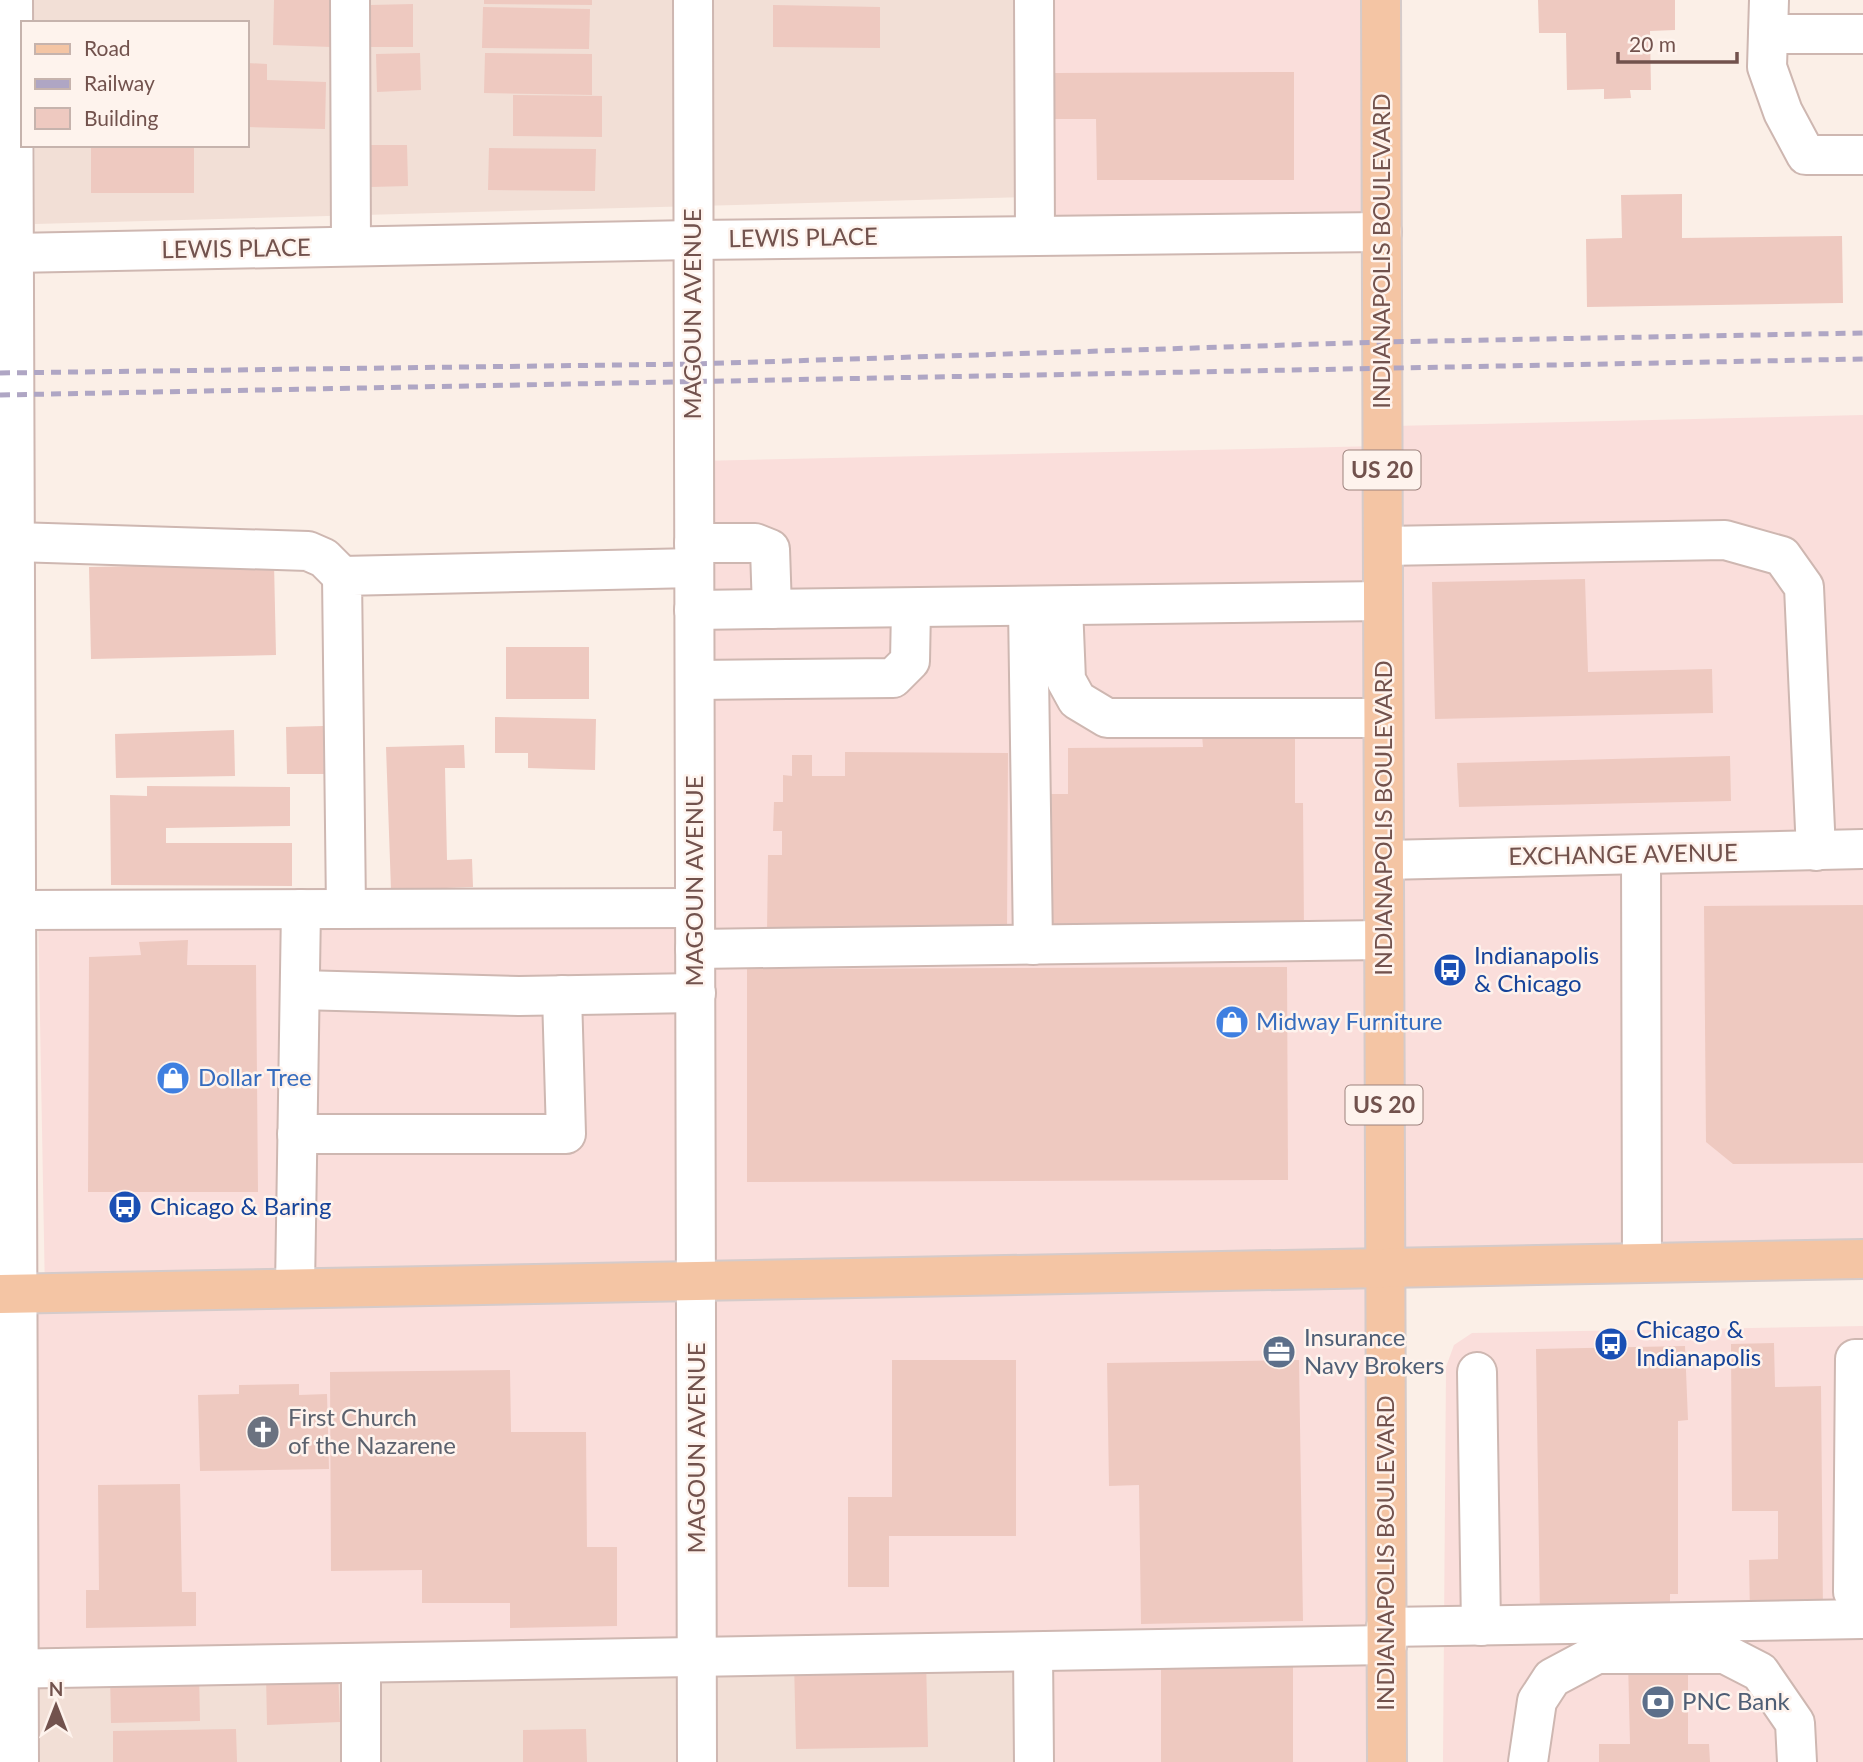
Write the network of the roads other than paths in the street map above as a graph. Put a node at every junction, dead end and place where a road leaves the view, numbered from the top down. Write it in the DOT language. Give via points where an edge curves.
graph roads {
  1 [pos="13,0"];
  2 [pos="350,0"];
  3 [pos="692,0"];
  4 [pos="1034,0"];
  5 [pos="1381,0"];
  6 [pos="1769,17"];
  7 [pos="1863,34"];
  8 [pos="1863,155"];
  9 [pos="1382,232"];
  10 [pos="1035,236"];
  11 [pos="693,240"];
  12 [pos="351,246"];
  13 [pos="13,253"];
  14 [pos="7,298"];
  15 [pos="15,541"];
  16 [pos="1383,546"];
  17 [pos="694,556"];
  18 [pos="342,576"];
  19 [pos="1383,601"];
  20 [pos="1046,606"];
  21 [pos="911,608"];
  22 [pos="772,609"];
  23 [pos="694,610"];
  24 [pos="695,680"];
  25 [pos="1383,718"];
  26 [pos="1863,849"];
  27 [pos="1816,851"];
  28 [pos="1641,855"];
  29 [pos="1384,860"];
  30 [pos="695,908"];
  31 [pos="301,909"];
  32 [pos="346,909"];
  33 [pos="16,910"];
  34 [pos="1384,940"];
  35 [pos="1033,945"];
  36 [pos="695,949"];
  37 [pos="300,990"];
  38 [pos="696,993"];
  39 [pos="562,995"];
  40 [pos="297,1134"];
  41 [pos="1863,1259"];
  42 [pos="1642,1263"];
  43 [pos="1385,1269"];
  44 [pos="696,1280"];
  45 [pos="295,1288"];
  46 [pos="8,1294"];
  47 [pos="1863,1359"];
  48 [pos="1477,1373"];
  49 [pos="1863,1592"];
  50 [pos="1863,1619"];
  51 [pos="1481,1626"];
  52 [pos="1386,1636"];
  53 [pos="1033,1652"];
  54 [pos="697,1657"];
  55 [pos="361,1663"];
  56 [pos="9,1669"];
  57 [pos="1528,1760"];
  58 [pos="19,1762"];
  59 [pos="361,1762"];
  60 [pos="697,1762"];
  61 [pos="1034,1762"];
  62 [pos="1387,1762"];
  63 [pos="1797,1762"];
  1 -- 13 [label="street"];
  2 -- 12 [label="street"];
  3 -- 11 [label="street, MAGOUN AVENUE"];
  4 -- 10 [label="street"];
  5 -- 9 [label="main road, INDIANAPOLIS BOULEVARD / US 20"];
  6 -- 7 [label="street"];
  6 -- 8 [label="street" via="1767,67 1783,112 1806,155"];
  9 -- 10 [label="street, LEWIS PLACE"];
  9 -- 16 [label="main road, INDIANAPOLIS BOULEVARD / US 20"];
  10 -- 11 [label="street, LEWIS PLACE"];
  11 -- 12 [label="street, LEWIS PLACE"];
  11 -- 17 [label="street, MAGOUN AVENUE"];
  12 -- 13 [label="street, LEWIS PLACE"];
  13 -- 14 [label="street"];
  14 -- 15 [label="street"];
  15 -- 18 [label="street" via="308,551 324,558"];
  15 -- 33 [label="street"];
  16 -- 19 [label="main road, INDIANAPOLIS BOULEVARD / US 20"];
  16 -- 27 [label="street" via="1725,540 1782,556 1804,587"];
  17 -- 18 [label="street"];
  17 -- 22 [label="street" via="755,543 770,550"];
  17 -- 23 [label="street, MAGOUN AVENUE"];
  18 -- 32 [label="street"];
  19 -- 20 [label="street"];
  19 -- 25 [label="main road, INDIANAPOLIS BOULEVARD / US 20"];
  20 -- 21 [label="street"];
  20 -- 25 [label="street" via="1066,680 1077,700 1107,718"];
  20 -- 35 [label="street"];
  21 -- 22 [label="street"];
  21 -- 24 [label="street" via="910,661 892,678"];
  22 -- 23 [label="street"];
  23 -- 24 [label="street, MAGOUN AVENUE"];
  24 -- 30 [label="street, MAGOUN AVENUE"];
  25 -- 29 [label="main road, INDIANAPOLIS BOULEVARD / US 20"];
  26 -- 27 [label="street, EXCHANGE AVENUE"];
  27 -- 28 [label="street, EXCHANGE AVENUE"];
  28 -- 29 [label="street, EXCHANGE AVENUE"];
  28 -- 42 [label="street"];
  29 -- 34 [label="main road, INDIANAPOLIS BOULEVARD / US 20"];
  30 -- 32 [label="street"];
  30 -- 36 [label="street, MAGOUN AVENUE"];
  31 -- 32 [label="street"];
  31 -- 33 [label="street"];
  31 -- 37 [label="street"];
  33 -- 46 [label="street"];
  34 -- 35 [label="street"];
  34 -- 43 [label="main road, INDIANAPOLIS BOULEVARD / US 20"];
  35 -- 36 [label="street"];
  36 -- 38 [label="street, MAGOUN AVENUE"];
  37 -- 39 [label="street"];
  37 -- 40 [label="street"];
  38 -- 39 [label="street"];
  38 -- 44 [label="street, MAGOUN AVENUE"];
  39 -- 40 [label="street" via="566,1134"];
  40 -- 45 [label="street"];
  41 -- 42 [label="main road"];
  42 -- 43 [label="main road"];
  43 -- 44 [label="main road"];
  43 -- 52 [label="main road, INDIANAPOLIS BOULEVARD / US 20"];
  44 -- 45 [label="main road"];
  44 -- 54 [label="street, MAGOUN AVENUE"];
  45 -- 46 [label="main road"];
  46 -- 56 [label="street"];
  47 -- 49 [label="street" via="1855,1359 1853,1592"];
  48 -- 51 [label="street"];
  50 -- 51 [label="street"];
  51 -- 52 [label="street"];
  52 -- 53 [label="street"];
  52 -- 62 [label="main road, INDIANAPOLIS BOULEVARD / US 20"];
  53 -- 54 [label="street"];
  53 -- 61 [label="street"];
  54 -- 55 [label="street"];
  54 -- 60 [label="street, MAGOUN AVENUE"];
  55 -- 56 [label="street"];
  55 -- 59 [label="street"];
  56 -- 58 [label="street"];
  57 -- 63 [label="street" via="1537,1701 1552,1678 1597,1654 1725,1654 1760,1672 1795,1723"];
}
